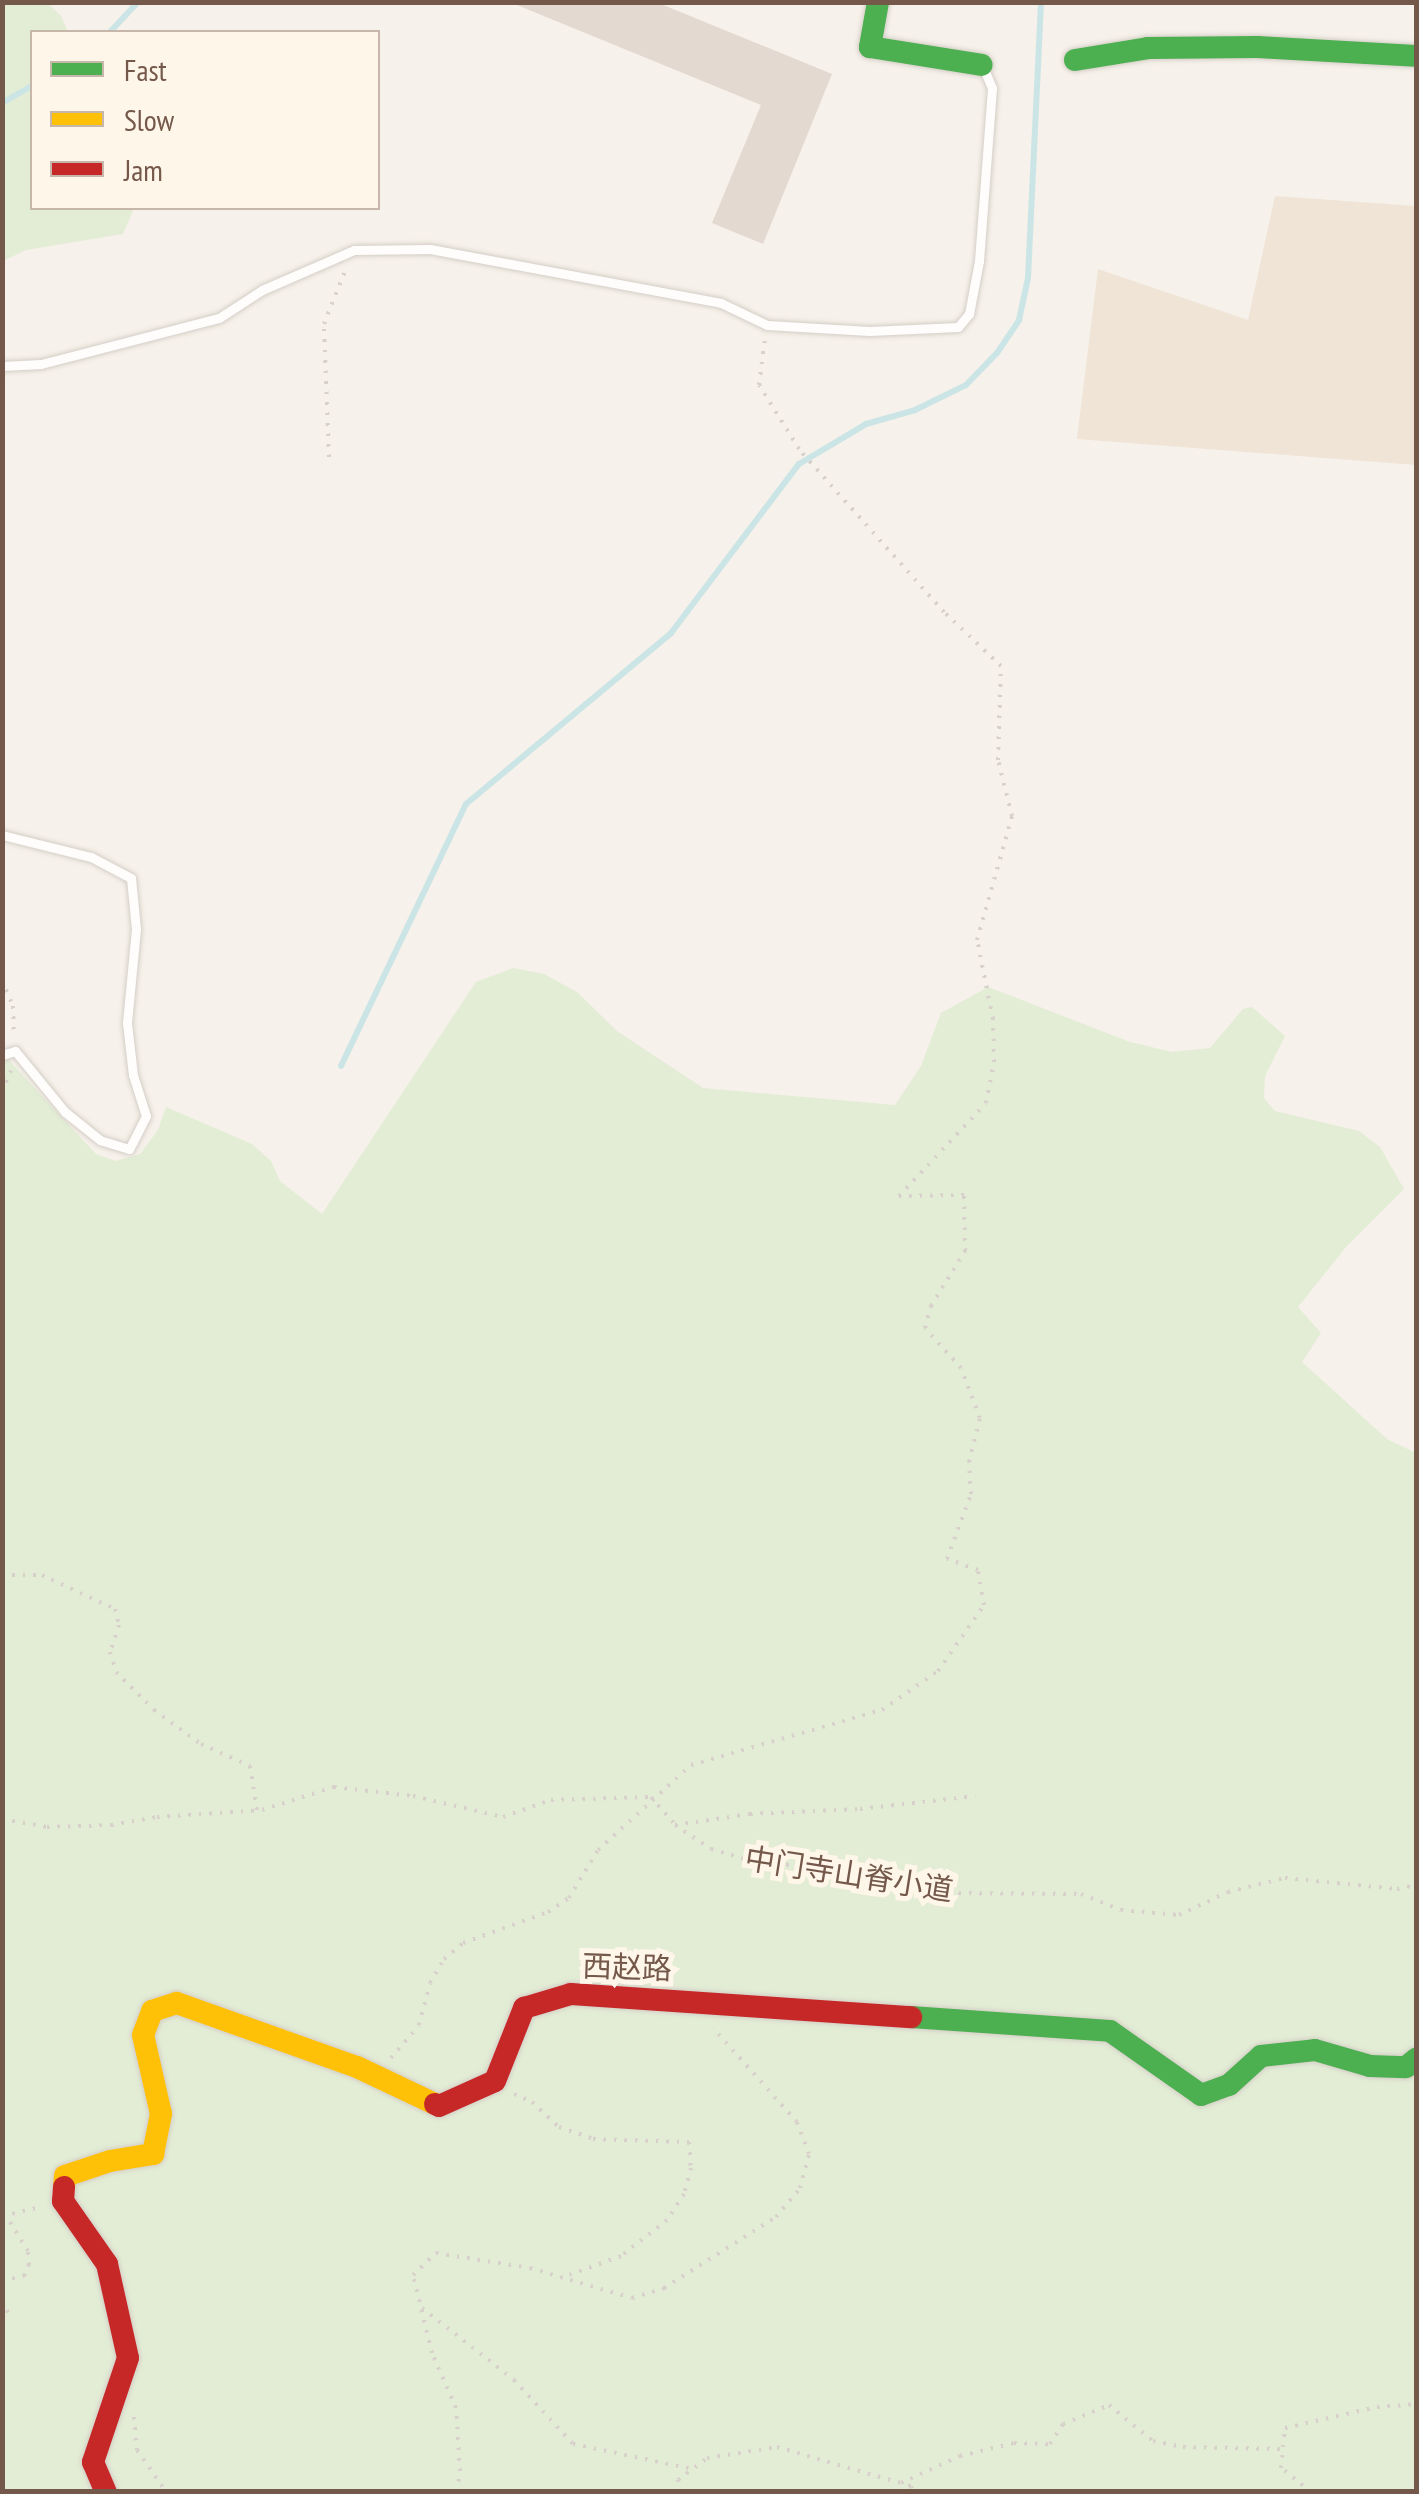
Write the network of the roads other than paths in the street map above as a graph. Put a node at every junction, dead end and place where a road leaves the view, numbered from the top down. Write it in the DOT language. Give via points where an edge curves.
graph roads {
  1 [pos="878,2"];
  2 [pos="1416,56"];
  3 [pos="1075,60"];
  4 [pos="982,65"];
  5 [pos="2,366"];
  6 [pos="2,836"];
  7 [pos="2,1055"];
  8 [pos="1416,2059"];
  9 [pos="106,2492"];
  1 -- 4 [label="street" via="870,47"];
  2 -- 3 [label="street" via="1148,48"];
  4 -- 5 [label="lane" via="992,88 979,261 969,314 958,326 869,331 767,324 722,303 430,249 354,250 262,290 219,318 41,364"];
  6 -- 7 [label="lane" via="91,856 131,878 136,930 126,1023 146,1116 128,1149 100,1140 65,1112 15,1051"];
  8 -- 9 [label="street, 西赵路" via="1406,2067 1370,2066 1315,2050 1262,2056 1229,2085 1202,2095 1110,2030 571,1994 524,2008 495,2081 439,2106 357,2066 177,2003 152,2011 142,2035 161,2114 154,2154 65,2176 62,2201 106,2264 128,2358 93,2462"];
}
